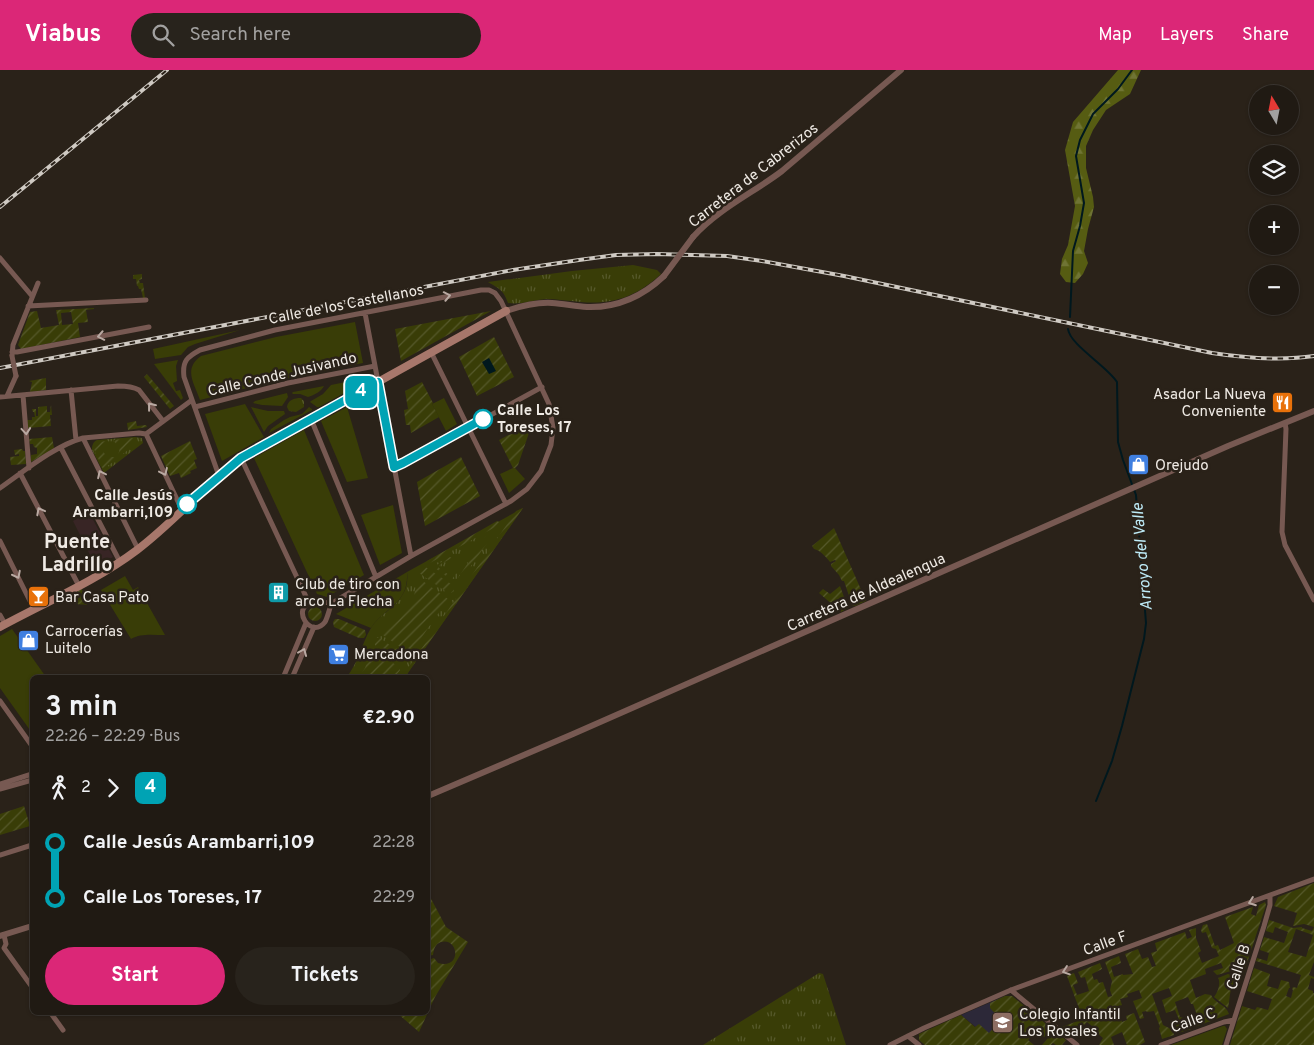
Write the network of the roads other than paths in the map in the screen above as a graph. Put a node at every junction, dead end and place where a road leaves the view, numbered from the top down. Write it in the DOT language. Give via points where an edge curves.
graph roads {
  1 [pos="901,70"];
  2 [pos="0,258"];
  3 [pos="38,283"];
  4 [pos="32,296"];
  5 [pos="146,300"];
  6 [pos="28,306"];
  7 [pos="506,311"];
  8 [pos="365,312"];
  9 [pos="149,327"];
  10 [pos="431,352"];
  11 [pos="12,354"];
  12 [pos="375,366"];
  13 [pos="378,382"];
  14 [pos="542,387"];
  15 [pos="71,390"];
  16 [pos="23,395"];
  17 [pos="7,396"];
  18 [pos="0,397"];
  19 [pos="192,400"];
  20 [pos="194,407"];
  21 [pos="1314,412"];
  22 [pos="310,419"];
  23 [pos="163,421"];
  24 [pos="1285,423"];
  25 [pos="468,428"];
  26 [pos="146,434"];
  27 [pos="83,438"];
  28 [pos="94,438"];
  29 [pos="76,440"];
  30 [pos="61,448"];
  31 [pos="90,451"];
  32 [pos="241,458"];
  33 [pos="394,467"];
  34 [pos="29,468"];
  35 [pos="20,474"];
  36 [pos="219,476"];
  37 [pos="0,488"];
  38 [pos="506,504"];
  39 [pos="182,510"];
  40 [pos="0,542"];
  41 [pos="138,549"];
  42 [pos="411,556"];
  43 [pos="120,562"];
  44 [pos="376,577"];
  45 [pos="79,586"];
  46 [pos="1314,600"];
  47 [pos="309,603"];
  48 [pos="320,603"];
  49 [pos="332,603"];
  50 [pos="34,609"];
  51 [pos="328,614"];
  52 [pos="0,615"];
  53 [pos="306,623"];
  54 [pos="3,626"];
  55 [pos="314,627"];
  56 [pos="283,675"];
  57 [pos="293,675"];
  58 [pos="0,701"];
  59 [pos="30,743"];
  60 [pos="30,775"];
  61 [pos="30,781"];
  62 [pos="0,784"];
  63 [pos="0,789"];
  64 [pos="430,795"];
  65 [pos="30,846"];
  66 [pos="0,855"];
  67 [pos="1314,880"];
  68 [pos="1270,896"];
  69 [pos="30,927"];
  70 [pos="2,936"];
  71 [pos="2,948"];
  72 [pos="30,984"];
  73 [pos="1011,990"];
  74 [pos="52,1015"];
  75 [pos="1234,1020"];
  76 [pos="63,1030"];
  77 [pos="908,1036"];
  78 [pos="890,1045"];
  79 [pos="919,1045"];
  80 [pos="1077,1045"];
  81 [pos="1161,1045"];
  82 [pos="1226,1045"];
  1 -- 7 [label="street, Carretera de Cabrerizos, bridge" via="782,171 700,229 664,276 638,296 617,304 588,307 538,303"];
  2 -- 4 [label="street"];
  3 -- 4 [label="street"];
  4 -- 6 [label="street"];
  5 -- 6 [label="street"];
  6 -- 11 [label="street"];
  8 -- 7 [label="street, Calle de los Castellanos, one-way" via="481,290 495,293"];
  7 -- 10 [label="main road"];
  7 -- 14 [label="street, Calle de los Castellanos"];
  8 -- 12 [label="street"];
  8 -- 19 [label="street, Calle de los Castellanos" via="275,330 192,354 183,370"];
  9 -- 11 [label="street, one-way"];
  10 -- 13 [label="main road"];
  10 -- 25 [label="street"];
  11 -- 17 [label="street, bridge" via="16,376"];
  12 -- 13 [label="street"];
  12 -- 20 [label="street, Calle Conde Jusivando" via="288,383"];
  13 -- 22 [label="main road"];
  13 -- 33 [label="street"];
  14 -- 25 [label="street"];
  14 -- 38 [label="street, Calle de los Castellanos" via="552,416 551,445 536,479"];
  15 -- 16 [label="street"];
  23 -- 15 [label="street, one-way" via="134,387"];
  15 -- 29 [label="street"];
  16 -- 17 [label="street"];
  16 -- 34 [label="street, one-way"];
  17 -- 18 [label="street"];
  19 -- 20 [label="street"];
  19 -- 23 [label="street"];
  20 -- 36 [label="street"];
  21 -- 24 [label="street, Carretera de Aldealengua"];
  22 -- 32 [label="main road"];
  22 -- 44 [label="street"];
  23 -- 26 [label="street"];
  24 -- 46 [label="street" via="1282,532 1285,545"];
  24 -- 64 [label="street, Carretera de Aldealengua"];
  25 -- 33 [label="street"];
  25 -- 38 [label="street"];
  26 -- 28 [label="street"];
  26 -- 39 [label="street, one-way"];
  27 -- 28 [label="street"];
  27 -- 29 [label="street"];
  27 -- 31 [label="street"];
  28 -- 31 [label="street"];
  29 -- 30 [label="street"];
  30 -- 34 [label="street"];
  30 -- 43 [label="street"];
  41 -- 31 [label="street, one-way"];
  32 -- 36 [label="main road"];
  32 -- 47 [label="street"];
  33 -- 42 [label="street"];
  34 -- 35 [label="street"];
  35 -- 37 [label="street"];
  45 -- 35 [label="street, one-way"];
  36 -- 39 [label="main road"];
  38 -- 42 [label="street, Calle de los Castellanos"];
  39 -- 41 [label="main road"];
  40 -- 50 [label="street, one-way"];
  41 -- 43 [label="main road"];
  42 -- 44 [label="street, Calle de los Castellanos"];
  43 -- 45 [label="main road"];
  44 -- 49 [label="street, Calle de los Castellanos"];
  45 -- 50 [label="main road"];
  47 -- 48 [label="street"];
  47 -- 53 [label="street" via="302,616"];
  48 -- 49 [label="street"];
  48 -- 51 [label="street"];
  49 -- 51 [label="street"];
  50 -- 54 [label="main road"];
  51 -- 55 [label="street" via="322,625"];
  52 -- 54 [label="street"];
  53 -- 55 [label="street"];
  53 -- 56 [label="street"];
  57 -- 55 [label="street, one-way"];
  58 -- 59 [label="street"];
  60 -- 62 [label="street"];
  61 -- 63 [label="street"];
  65 -- 66 [label="street"];
  67 -- 68 [label="street, Calle F"];
  68 -- 73 [label="street, Calle F, one-way"];
  68 -- 75 [label="street, Calle B" via="1270,905"];
  69 -- 70 [label="street"];
  70 -- 71 [label="street" via="6,944"];
  71 -- 72 [label="street"];
  73 -- 77 [label="street, Calle F"];
  73 -- 80 [label="street"];
  74 -- 76 [label="street"];
  75 -- 81 [label="street, Calle C"];
  75 -- 82 [label="street, Calle B"];
  77 -- 78 [label="street, Calle F"];
  77 -- 79 [label="street"];
}
